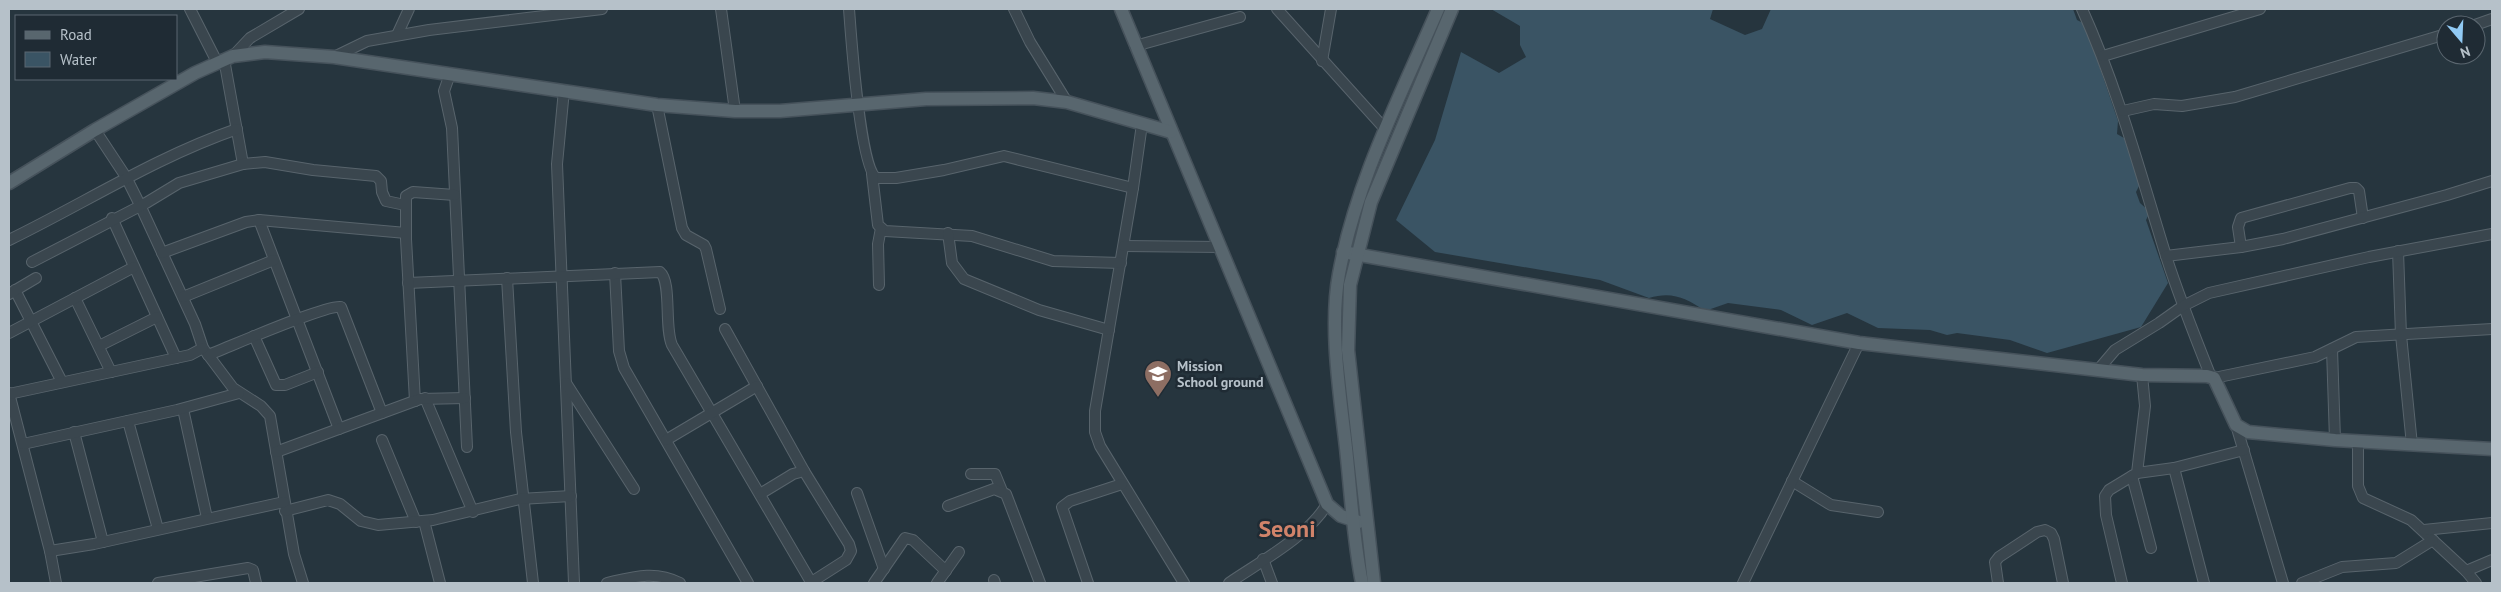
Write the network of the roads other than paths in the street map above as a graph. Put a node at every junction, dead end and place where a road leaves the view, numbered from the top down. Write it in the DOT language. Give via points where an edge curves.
graph roads {
  1 [pos="190,9"];
  2 [pos="299,9"];
  3 [pos="409,9"];
  4 [pos="602,9"];
  5 [pos="721,9"];
  6 [pos="848,9"];
  7 [pos="1014,9"];
  8 [pos="1121,9"];
  9 [pos="1277,9"];
  10 [pos="1331,9"];
  11 [pos="1438,9"];
  12 [pos="1452,9"];
  13 [pos="2082,9"];
  14 [pos="2260,9"];
  15 [pos="1240,17"];
  16 [pos="397,35"];
  17 [pos="2436,37"];
  18 [pos="1135,46"];
  19 [pos="2103,56"];
  20 [pos="334,57"];
  21 [pos="225,59"];
  22 [pos="1322,61"];
  23 [pos="450,74"];
  24 [pos="564,90"];
  25 [pos="1066,102"];
  26 [pos="656,105"];
  27 [pos="858,105"];
  28 [pos="735,111"];
  29 [pos="2123,111"];
  30 [pos="1142,124"];
  31 [pos="237,129"];
  32 [pos="1385,129"];
  33 [pos="94,130"];
  34 [pos="1170,132"];
  35 [pos="243,164"];
  36 [pos="872,174"];
  37 [pos="126,177"];
  38 [pos="2492,181"];
  39 [pos="9,183"];
  40 [pos="1133,188"];
  41 [pos="455,195"];
  42 [pos="406,205"];
  43 [pos="140,206"];
  44 [pos="112,218"];
  45 [pos="2363,218"];
  46 [pos="259,220"];
  47 [pos="881,228"];
  48 [pos="406,232"];
  49 [pos="948,233"];
  50 [pos="2492,234"];
  51 [pos="9,240"];
  52 [pos="1124,246"];
  53 [pos="1221,247"];
  54 [pos="2241,247"];
  55 [pos="1343,252"];
  56 [pos="2398,252"];
  57 [pos="162,253"];
  58 [pos="1356,255"];
  59 [pos="2166,256"];
  60 [pos="274,260"];
  61 [pos="32,262"];
  62 [pos="1121,263"];
  63 [pos="134,267"];
  64 [pos="615,273"];
  65 [pos="561,276"];
  66 [pos="36,278"];
  67 [pos="507,278"];
  68 [pos="458,280"];
  69 [pos="408,283"];
  70 [pos="879,285"];
  71 [pos="12,292"];
  72 [pos="183,297"];
  73 [pos="75,298"];
  74 [pos="2183,306"];
  75 [pos="720,309"];
  76 [pos="157,317"];
  77 [pos="298,319"];
  78 [pos="31,321"];
  79 [pos="2492,328"];
  80 [pos="725,329"];
  81 [pos="1109,330"];
  82 [pos="9,333"];
  83 [pos="2401,335"];
  84 [pos="254,336"];
  85 [pos="1858,343"];
  86 [pos="99,346"];
  87 [pos="2332,349"];
  88 [pos="206,351"];
  89 [pos="176,358"];
  90 [pos="2098,370"];
  91 [pos="111,372"];
  92 [pos="318,372"];
  93 [pos="2142,375"];
  94 [pos="2213,378"];
  95 [pos="62,382"];
  96 [pos="566,383"];
  97 [pos="757,386"];
  98 [pos="239,392"];
  99 [pos="9,393"];
  100 [pos="465,398"];
  101 [pos="420,400"];
  102 [pos="11,404"];
  103 [pos="183,409"];
  104 [pos="711,412"];
  105 [pos="382,413"];
  106 [pos="128,421"];
  107 [pos="2236,426"];
  108 [pos="339,429"];
  109 [pos="74,432"];
  110 [pos="382,440"];
  111 [pos="666,440"];
  112 [pos="2335,440"];
  113 [pos="2358,441"];
  114 [pos="23,444"];
  115 [pos="2412,445"];
  116 [pos="467,447"];
  117 [pos="2492,449"];
  118 [pos="2244,450"];
  119 [pos="276,452"];
  120 [pos="2174,468"];
  121 [pos="804,471"];
  122 [pos="971,474"];
  123 [pos="2134,474"];
  124 [pos="1792,482"];
  125 [pos="1122,484"];
  126 [pos="634,489"];
  127 [pos="1002,491"];
  128 [pos="857,493"];
  129 [pos="760,494"];
  130 [pos="571,496"];
  131 [pos="524,499"];
  132 [pos="1327,504"];
  133 [pos="285,506"];
  134 [pos="948,506"];
  135 [pos="473,512"];
  136 [pos="1878,512"];
  137 [pos="208,518"];
  138 [pos="1351,520"];
  139 [pos="420,521"];
  140 [pos="2492,523"];
  141 [pos="1366,524"];
  142 [pos="158,529"];
  143 [pos="2424,530"];
  144 [pos="2433,540"];
  145 [pos="103,542"];
  146 [pos="2151,548"];
  147 [pos="50,551"];
  148 [pos="959,552"];
  149 [pos="1263,559"];
  150 [pos="2492,560"];
  151 [pos="884,569"];
  152 [pos="946,571"];
  153 [pos="2466,571"];
  154 [pos="204,579"];
  155 [pos="56,583"];
  156 [pos="158,583"];
  157 [pos="256,583"];
  158 [pos="303,583"];
  159 [pos="440,583"];
  160 [pos="533,583"];
  161 [pos="574,583"];
  162 [pos="607,583"];
  163 [pos="680,583"];
  164 [pos="748,583"];
  165 [pos="810,583"];
  166 [pos="874,583"];
  167 [pos="937,583"];
  168 [pos="1040,583"];
  169 [pos="1088,583"];
  170 [pos="1184,583"];
  171 [pos="1229,583"];
  172 [pos="1272,583"];
  173 [pos="1362,583"];
  174 [pos="1374,583"];
  175 [pos="1743,583"];
  176 [pos="1998,583"];
  177 [pos="2063,583"];
  178 [pos="2122,583"];
  179 [pos="2204,583"];
  180 [pos="2283,583"];
  181 [pos="2302,583"];
  182 [pos="2476,583"];
  1 -- 21 [label="street"];
  2 -- 21 [label="street" via="250,38"];
  3 -- 16 [label="street"];
  4 -- 16 [label="street"];
  5 -- 28 [label="street"];
  6 -- 27 [label="street"];
  7 -- 25 [label="street"];
  8 -- 18 [label="main road"];
  9 -- 22 [label="street"];
  10 -- 22 [label="street"];
  11 -- 32 [label="main road"];
  12 -- 58 [label="main road" via="1371,202"];
  13 -- 19 [label="street"];
  14 -- 19 [label="street"];
  15 -- 18 [label="street"];
  16 -- 20 [label="street" via="367,41"];
  17 -- 29 [label="street" via="2235,97 2192,105 2154,104"];
  18 -- 34 [label="main road"];
  19 -- 29 [label="street"];
  20 -- 21 [label="main road" via="265,52"];
  20 -- 23 [label="main road"];
  21 -- 31 [label="street"];
  21 -- 33 [label="main road"];
  22 -- 32 [label="street"];
  23 -- 24 [label="main road"];
  23 -- 41 [label="street" via="444,91 452,122"];
  24 -- 26 [label="main road"];
  24 -- 65 [label="street" via="557,164"];
  25 -- 27 [label="main road" via="983,97"];
  25 -- 30 [label="main road"];
  26 -- 28 [label="main road"];
  26 -- 75 [label="street" via="678,216 686,235 706,249"];
  27 -- 28 [label="main road"];
  27 -- 36 [label="street"];
  29 -- 59 [label="street"];
  30 -- 34 [label="main road"];
  30 -- 40 [label="street"];
  31 -- 35 [label="street"];
  31 -- 37 [label="street" via="195,144"];
  32 -- 55 [label="main road"];
  33 -- 37 [label="street"];
  33 -- 39 [label="main road"];
  34 -- 53 [label="main road"];
  35 -- 42 [label="street" via="265,162 376,176 381,181 386,201"];
  35 -- 43 [label="street" via="179,183"];
  36 -- 40 [label="street" via="876,178 896,178 1004,156"];
  36 -- 47 [label="street"];
  37 -- 43 [label="street"];
  37 -- 51 [label="street"];
  38 -- 45 [label="street"];
  40 -- 52 [label="street"];
  41 -- 42 [label="street" via="412,192 406,196"];
  41 -- 68 [label="street"];
  42 -- 48 [label="street"];
  43 -- 44 [label="street"];
  43 -- 57 [label="street"];
  44 -- 61 [label="street"];
  44 -- 63 [label="street"];
  45 -- 54 [label="street"];
  45 -- 54 [label="street" via="2359,191 2350,188 2245,216 2239,222"];
  46 -- 48 [label="street"];
  46 -- 57 [label="street"];
  46 -- 60 [label="street"];
  47 -- 49 [label="street" via="893,232"];
  47 -- 70 [label="street"];
  48 -- 69 [label="street"];
  49 -- 62 [label="street" via="972,236 1053,261"];
  49 -- 81 [label="street" via="952,262 964,279 1039,310"];
  50 -- 56 [label="street"];
  52 -- 53 [label="street"];
  52 -- 62 [label="street"];
  53 -- 132 [label="main road"];
  54 -- 59 [label="street"];
  55 -- 58 [label="main road"];
  55 -- 138 [label="main road" via="1338,277 1336,342"];
  56 -- 74 [label="street" via="2209,293"];
  56 -- 83 [label="street"];
  57 -- 72 [label="street"];
  58 -- 85 [label="main road"];
  58 -- 141 [label="main road" via="1350,285 1348,350"];
  59 -- 74 [label="street"];
  60 -- 72 [label="street"];
  60 -- 77 [label="street"];
  62 -- 81 [label="street"];
  63 -- 73 [label="street"];
  63 -- 76 [label="street"];
  64 -- 65 [label="street"];
  64 -- 104 [label="street" via="655,271 664,275 669,338"];
  64 -- 111 [label="street" via="620,358"];
  65 -- 67 [label="street"];
  65 -- 96 [label="street"];
  66 -- 71 [label="street"];
  67 -- 68 [label="street"];
  67 -- 131 [label="street" via="515,416"];
  68 -- 69 [label="street"];
  68 -- 100 [label="street"];
  69 -- 101 [label="street"];
  71 -- 78 [label="street"];
  72 -- 88 [label="street"];
  73 -- 78 [label="street"];
  73 -- 86 [label="street"];
  74 -- 90 [label="street" via="2115,350"];
  74 -- 94 [label="street"];
  76 -- 86 [label="street"];
  76 -- 89 [label="street"];
  77 -- 84 [label="street"];
  77 -- 92 [label="street"];
  77 -- 105 [label="street" via="341,307"];
  78 -- 82 [label="street"];
  78 -- 95 [label="street"];
  79 -- 83 [label="street"];
  80 -- 97 [label="street"];
  81 -- 125 [label="street" via="1095,411 1095,432"];
  83 -- 87 [label="street" via="2356,337"];
  83 -- 115 [label="street"];
  84 -- 88 [label="street"];
  84 -- 92 [label="street" via="276,385 285,385"];
  85 -- 90 [label="main road"];
  85 -- 124 [label="street"];
  86 -- 91 [label="street"];
  87 -- 94 [label="street" via="2315,357"];
  87 -- 112 [label="street"];
  88 -- 89 [label="street"];
  88 -- 98 [label="street"];
  89 -- 91 [label="street"];
  90 -- 93 [label="main road"];
  91 -- 95 [label="street"];
  92 -- 108 [label="street"];
  93 -- 94 [label="main road"];
  93 -- 123 [label="street" via="2145,406"];
  94 -- 107 [label="main road"];
  95 -- 99 [label="street"];
  96 -- 126 [label="street"];
  96 -- 130 [label="street"];
  97 -- 104 [label="street"];
  97 -- 121 [label="street"];
  98 -- 103 [label="street"];
  98 -- 119 [label="street" via="266,411 272,424"];
  99 -- 102 [label="street"];
  100 -- 101 [label="street"];
  100 -- 116 [label="street"];
  101 -- 105 [label="street"];
  101 -- 135 [label="street"];
  102 -- 114 [label="street"];
  103 -- 106 [label="street"];
  103 -- 137 [label="street"];
  104 -- 111 [label="street"];
  104 -- 129 [label="street"];
  105 -- 108 [label="street"];
  106 -- 109 [label="street"];
  106 -- 142 [label="street"];
  107 -- 112 [label="main road" via="2248,432"];
  107 -- 118 [label="street"];
  108 -- 119 [label="street"];
  109 -- 114 [label="street"];
  109 -- 145 [label="street"];
  110 -- 139 [label="street"];
  111 -- 164 [label="street"];
  112 -- 113 [label="main road"];
  113 -- 115 [label="main road"];
  113 -- 143 [label="street" via="2358,486 2363,498 2411,520"];
  114 -- 147 [label="street"];
  115 -- 117 [label="main road"];
  118 -- 120 [label="street"];
  118 -- 180 [label="street"];
  119 -- 133 [label="street"];
  120 -- 123 [label="street"];
  120 -- 179 [label="street"];
  121 -- 129 [label="street"];
  121 -- 165 [label="street" via="851,551 846,560"];
  122 -- 127 [label="street" via="995,474"];
  123 -- 146 [label="street"];
  123 -- 178 [label="street" via="2105,496 2106,515"];
  124 -- 136 [label="street" via="1831,505"];
  124 -- 175 [label="street"];
  125 -- 169 [label="street" via="1062,506"];
  125 -- 170 [label="street"];
  127 -- 134 [label="street" via="994,489"];
  127 -- 168 [label="street" via="1010,501"];
  128 -- 151 [label="street"];
  129 -- 165 [label="street"];
  130 -- 131 [label="street"];
  130 -- 161 [label="street"];
  131 -- 135 [label="street"];
  131 -- 160 [label="street"];
  132 -- 138 [label="main road" via="1333,512"];
  132 -- 149 [label="street" via="1310,525"];
  133 -- 137 [label="street"];
  133 -- 139 [label="street" via="328,500 370,524"];
  133 -- 158 [label="street"];
  135 -- 139 [label="street"];
  137 -- 142 [label="street"];
  138 -- 141 [label="main road"];
  138 -- 173 [label="main road"];
  139 -- 159 [label="street"];
  140 -- 143 [label="street"];
  141 -- 174 [label="main road"];
  142 -- 145 [label="street"];
  143 -- 144 [label="street"];
  144 -- 153 [label="street"];
  144 -- 181 [label="street" via="2396,563 2342,567"];
  145 -- 147 [label="street"];
  147 -- 155 [label="street"];
  148 -- 152 [label="street"];
  149 -- 171 [label="street"];
  149 -- 172 [label="street"];
  150 -- 153 [label="street"];
  151 -- 152 [label="street" via="901,542 910,538"];
  151 -- 166 [label="street"];
  152 -- 167 [label="street"];
  153 -- 182 [label="street"];
  154 -- 156 [label="street"];
  154 -- 157 [label="street" via="251,568"];
  162 -- 163 [label="street" via="647,575 666,577"];
  176 -- 177 [label="street" via="1995,562 1999,557 2045,530 2051,532 2054,539"];
}
